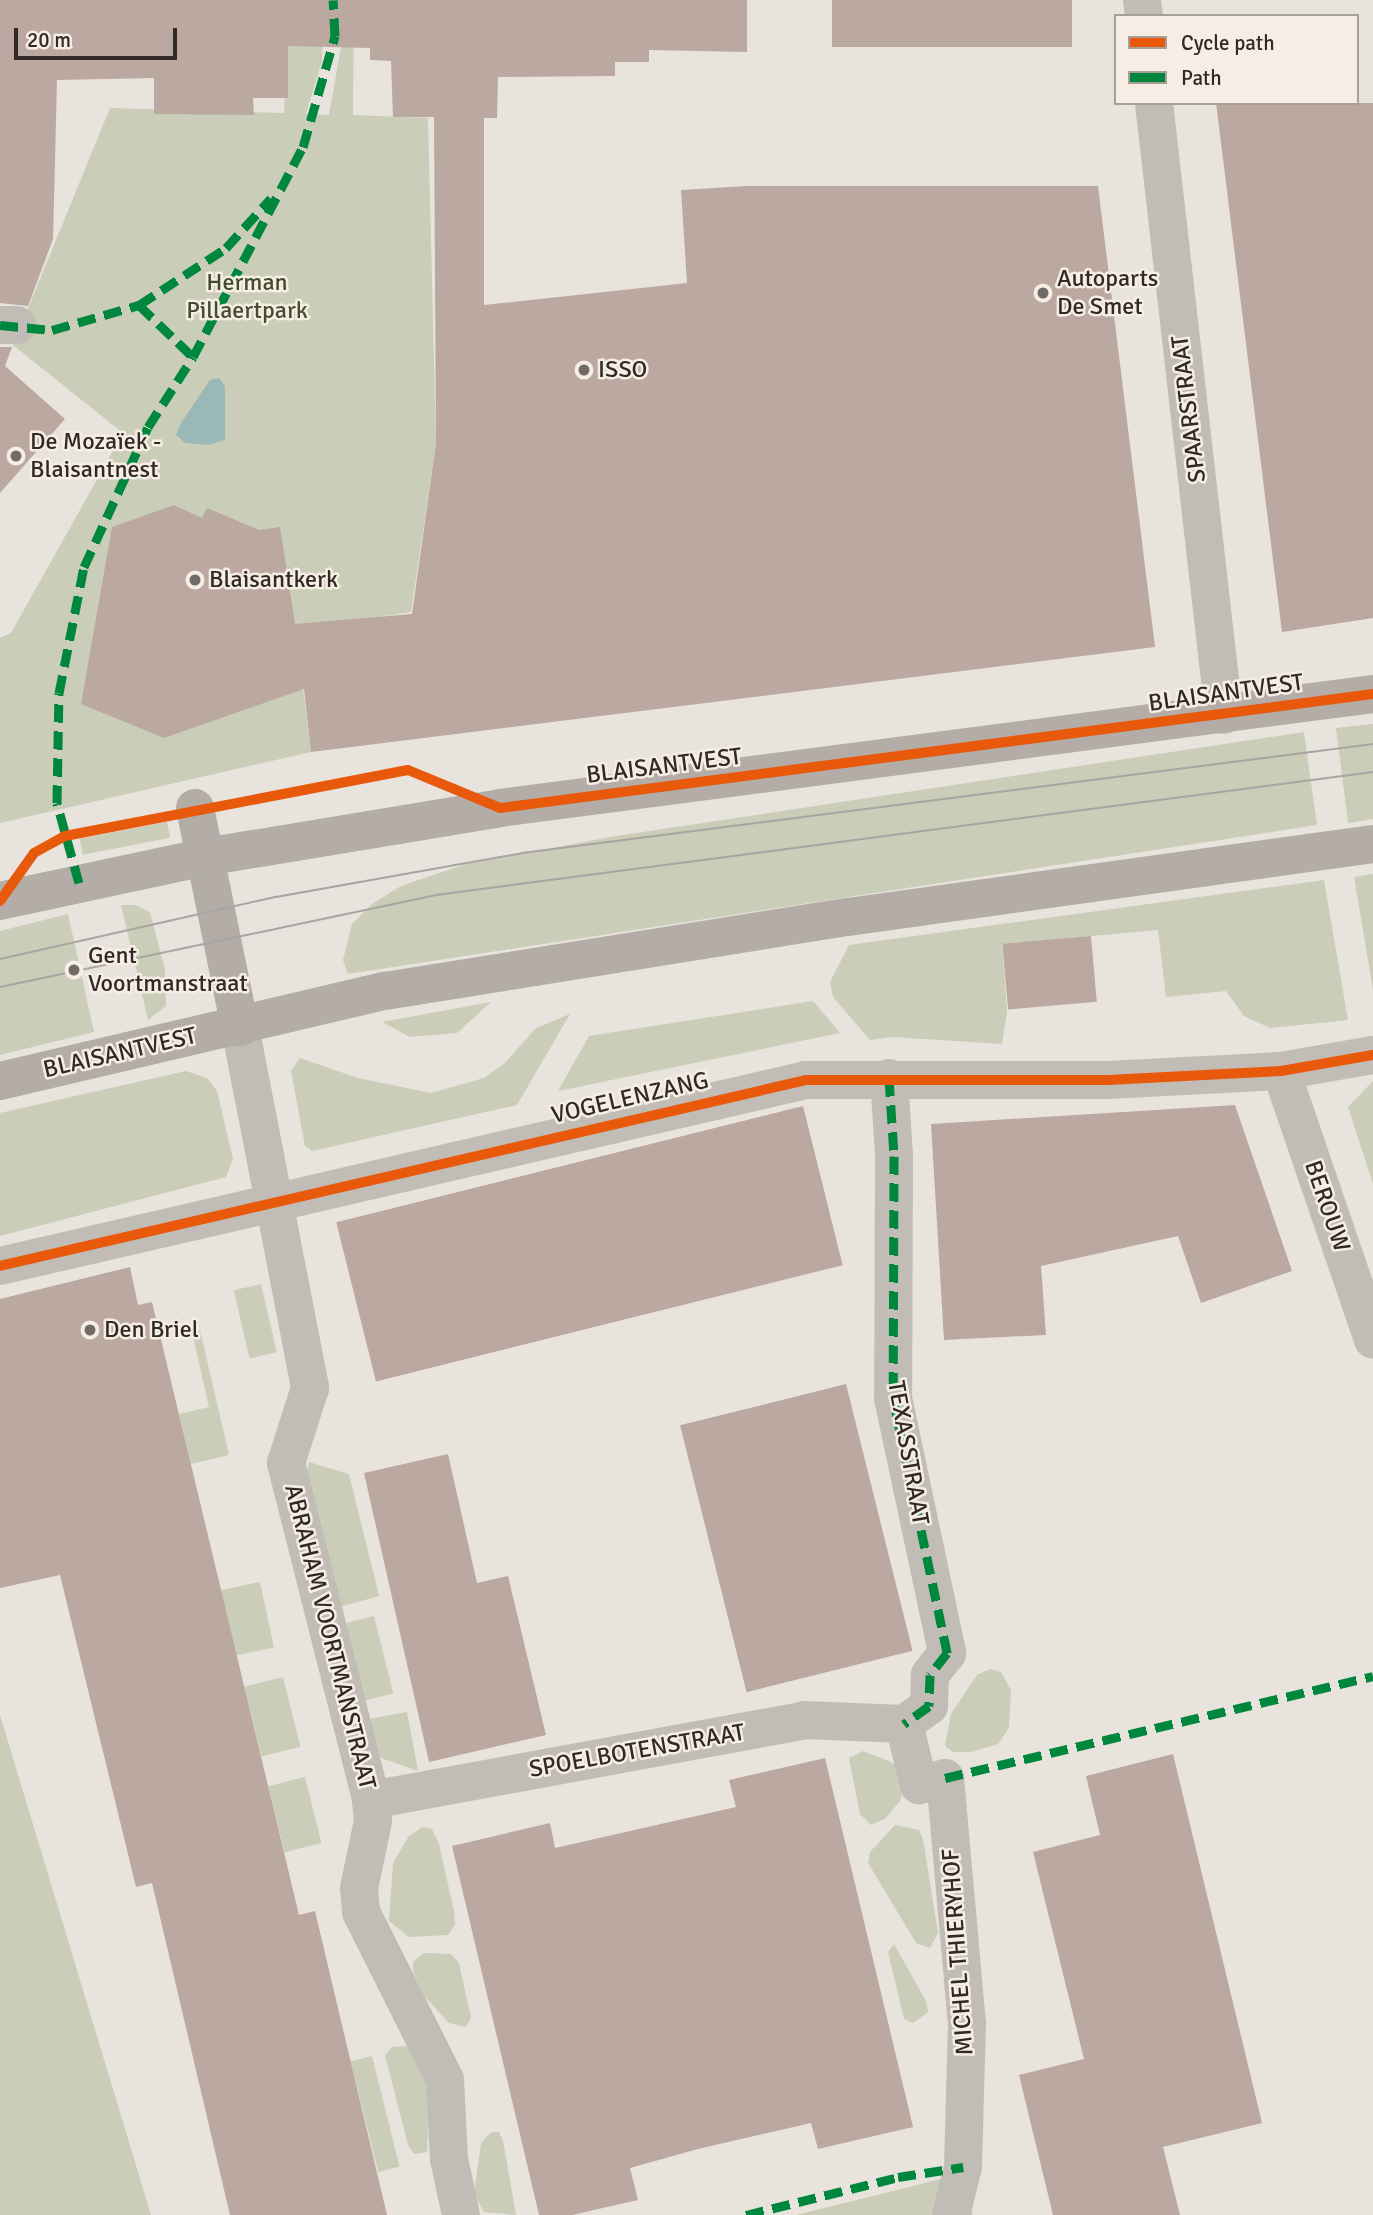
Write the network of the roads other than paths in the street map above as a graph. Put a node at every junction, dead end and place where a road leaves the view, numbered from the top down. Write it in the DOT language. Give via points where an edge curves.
graph roads {
  1 [pos="1154,105"];
  2 [pos="1373,694"];
  3 [pos="1224,715"];
  4 [pos="195,808"];
  5 [pos="1373,844"];
  6 [pos="205,857"];
  7 [pos="0,901"];
  8 [pos="240,1027"];
  9 [pos="1373,1055"];
  10 [pos="1281,1071"];
  11 [pos="888,1078"];
  12 [pos="0,1081"];
  13 [pos="275,1200"];
  14 [pos="0,1266"];
  15 [pos="1373,1340"];
  16 [pos="904,1724"];
  17 [pos="371,1800"];
  18 [pos="461,2215"];
  19 [pos="951,2215"];
  1 -- 3 [label="street, SPAARSTRAAT"];
  2 -- 3 [label="main road, BLAISANTVEST"];
  3 -- 6 [label="main road, BLAISANTVEST" via="500,808"];
  4 -- 6 [label="main road"];
  5 -- 8 [label="main road, BLAISANTVEST" via="848,917 398,989"];
  6 -- 7 [label="main road, BLAISANTVEST"];
  6 -- 8 [label="main road"];
  8 -- 12 [label="main road, BLAISANTVEST"];
  8 -- 13 [label="street, ABRAHAM VOORTMANSTRAAT"];
  9 -- 10 [label="street, VOGELENZANG"];
  10 -- 11 [label="street, VOGELENZANG" via="1108,1080"];
  10 -- 15 [label="street, BEROUW"];
  11 -- 13 [label="street, VOGELENZANG" via="806,1080"];
  11 -- 16 [label="street, TEXASSTRAAT" via="894,1156 893,1398 947,1653 930,1675 929,1706"];
  13 -- 14 [label="street, VOGELENZANG"];
  13 -- 17 [label="street, ABRAHAM VOORTMANSTRAAT" via="310,1388 286,1463"];
  16 -- 17 [label="street, SPOELBOTENSTRAAT" via="805,1720"];
  16 -- 19 [label="street, MICHEL THIERYHOF" via="919,1785 946,1778 967,2023 963,2167"];
  17 -- 18 [label="street, ABRAHAM VOORTMANSTRAAT" via="373,1821 359,1888 361,1912 445,2080 449,2159"];
}
